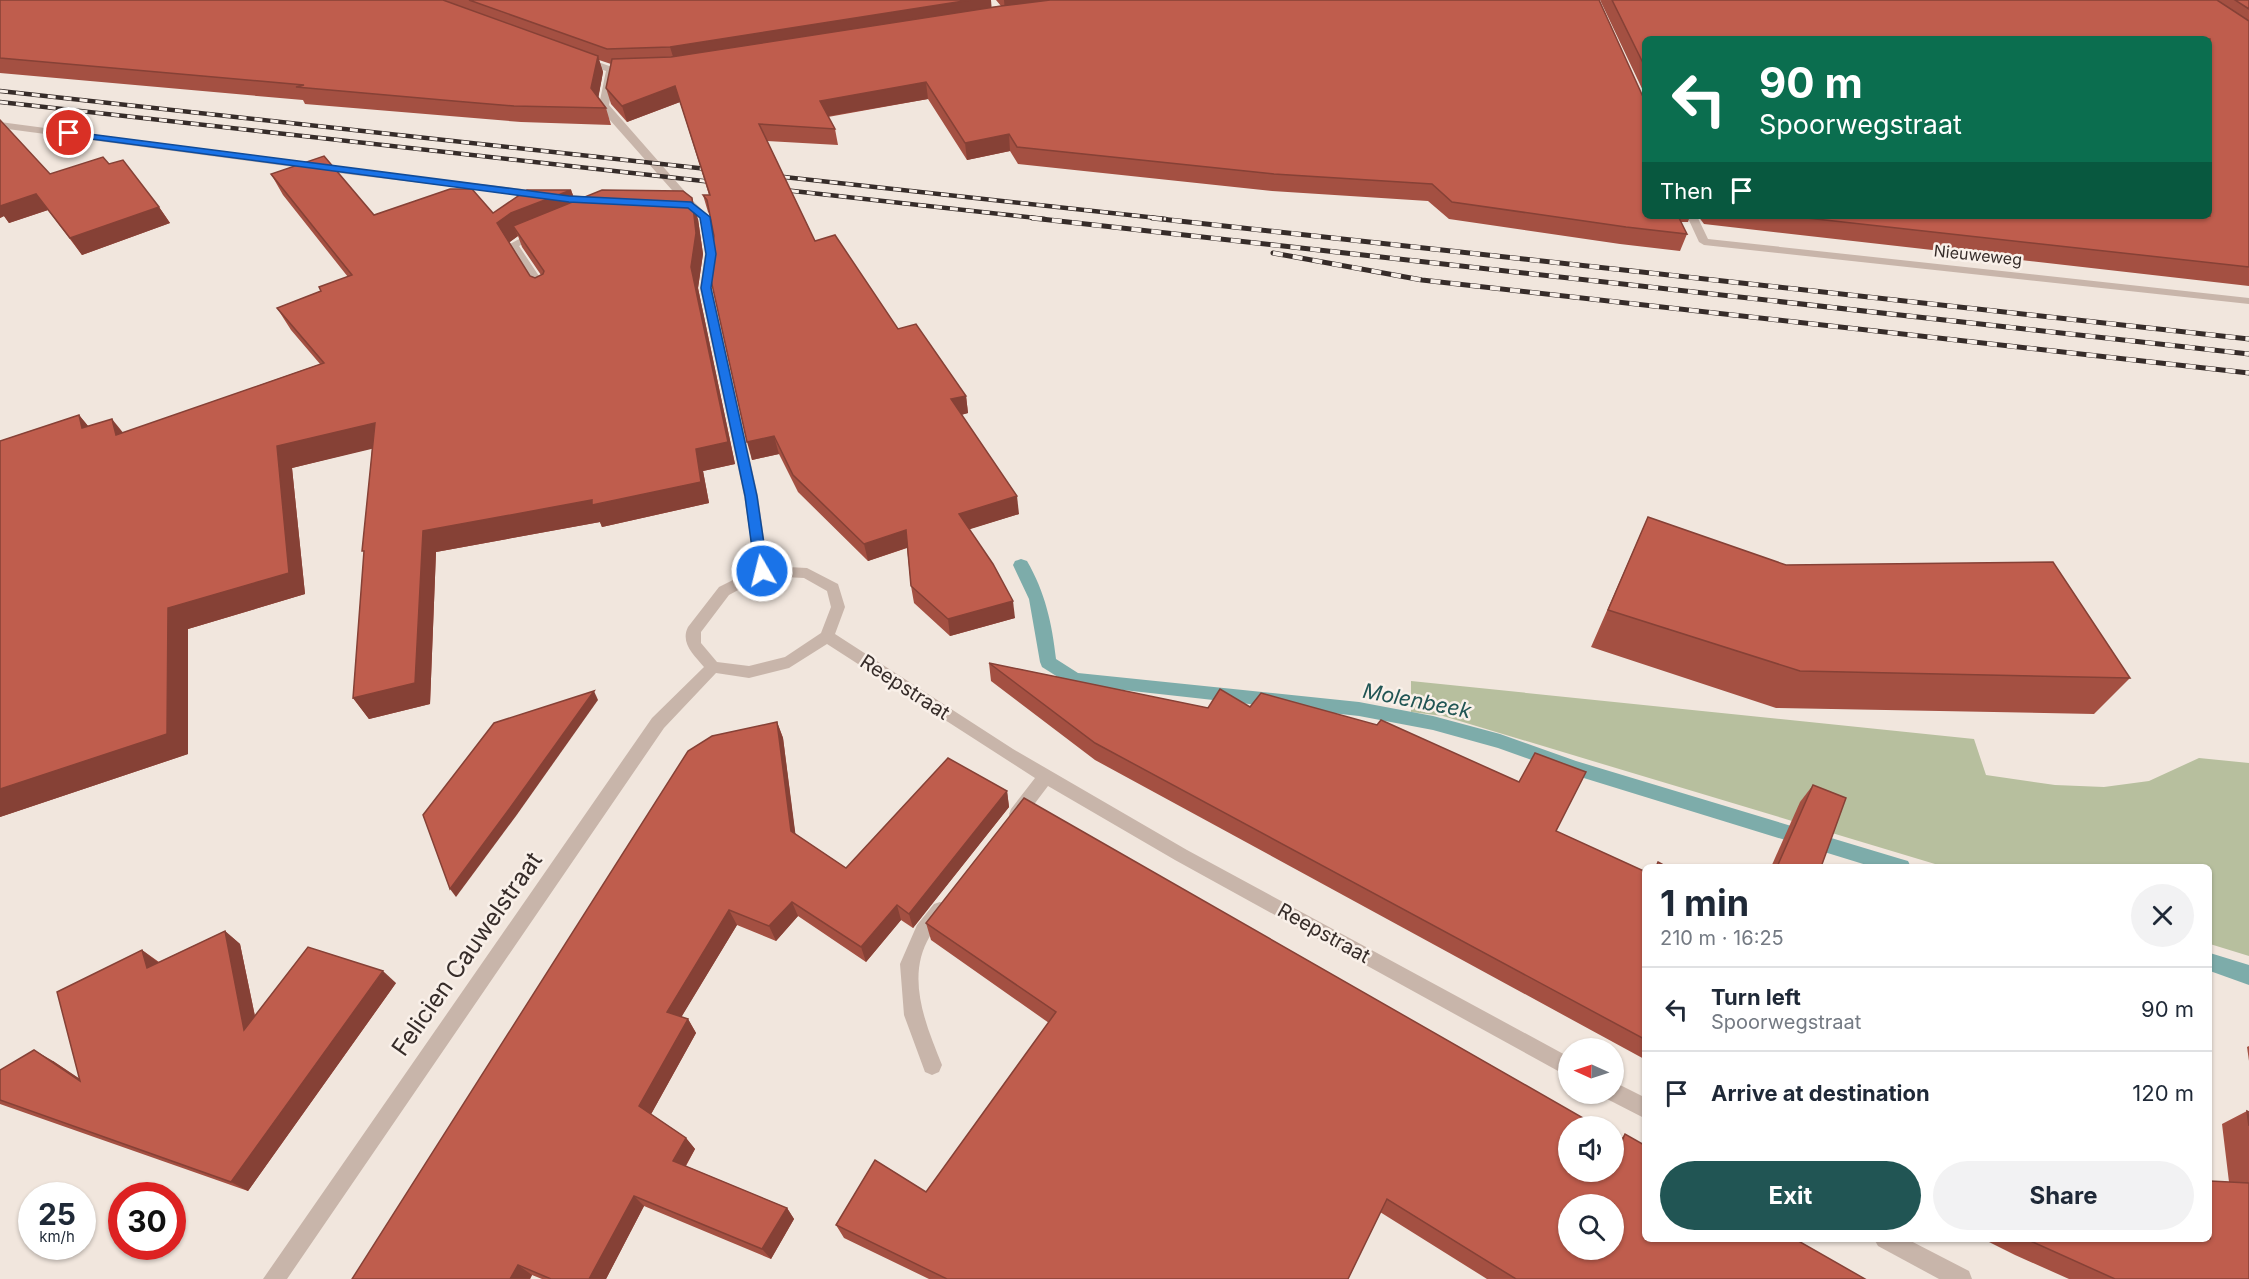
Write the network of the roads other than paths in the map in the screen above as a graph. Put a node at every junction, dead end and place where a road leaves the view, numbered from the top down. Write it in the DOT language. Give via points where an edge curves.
graph roads {
  1 [pos="579,58"];
  2 [pos="643,69"];
  3 [pos="611,70"];
  4 [pos="0,125"];
  5 [pos="594,212"];
  6 [pos="1693,219"];
  7 [pos="545,229"];
  8 [pos="545,294"];
  9 [pos="2249,301"];
  10 [pos="762,571"];
  11 [pos="828,636"];
  12 [pos="713,667"];
  13 [pos="1046,776"];
  14 [pos="1004,830"];
  15 [pos="952,894"];
  16 [pos="1558,1061"];
  17 [pos="932,1065"];
  18 [pos="1624,1097"];
  19 [pos="1642,1107"];
  20 [pos="1892,1242"];
  21 [pos="273,1279"];
  22 [pos="1961,1279"];
  1 -- 3 [label="street"];
  2 -- 3 [label="street"];
  3 -- 10 [label="street" via="604,105 685,205 705,217 711,254 706,288 751,496"];
  4 -- 5 [label="street" via="608,203"];
  6 -- 9 [label="street, Nieuweweg" via="1704,242"];
  7 -- 8 [label="street" via="513,245"];
  10 -- 11 [label="street" via="807,573 833,588 838,607"];
  10 -- 12 [label="street" via="724,591 693,631 694,645"];
  11 -- 12 [label="street" via="789,662 749,672"];
  11 -- 13 [label="street, Reepstraat"];
  12 -- 21 [label="street, Felicien Cauwelstraat" via="658,723"];
  13 -- 14 [label="street"];
  13 -- 16 [label="street, Reepstraat" via="1180,855"];
  15 -- 17 [label="street" via="923,931 909,964 913,1015"];
  18 -- 19 [label="street"];
  20 -- 22 [label="street"];
}
